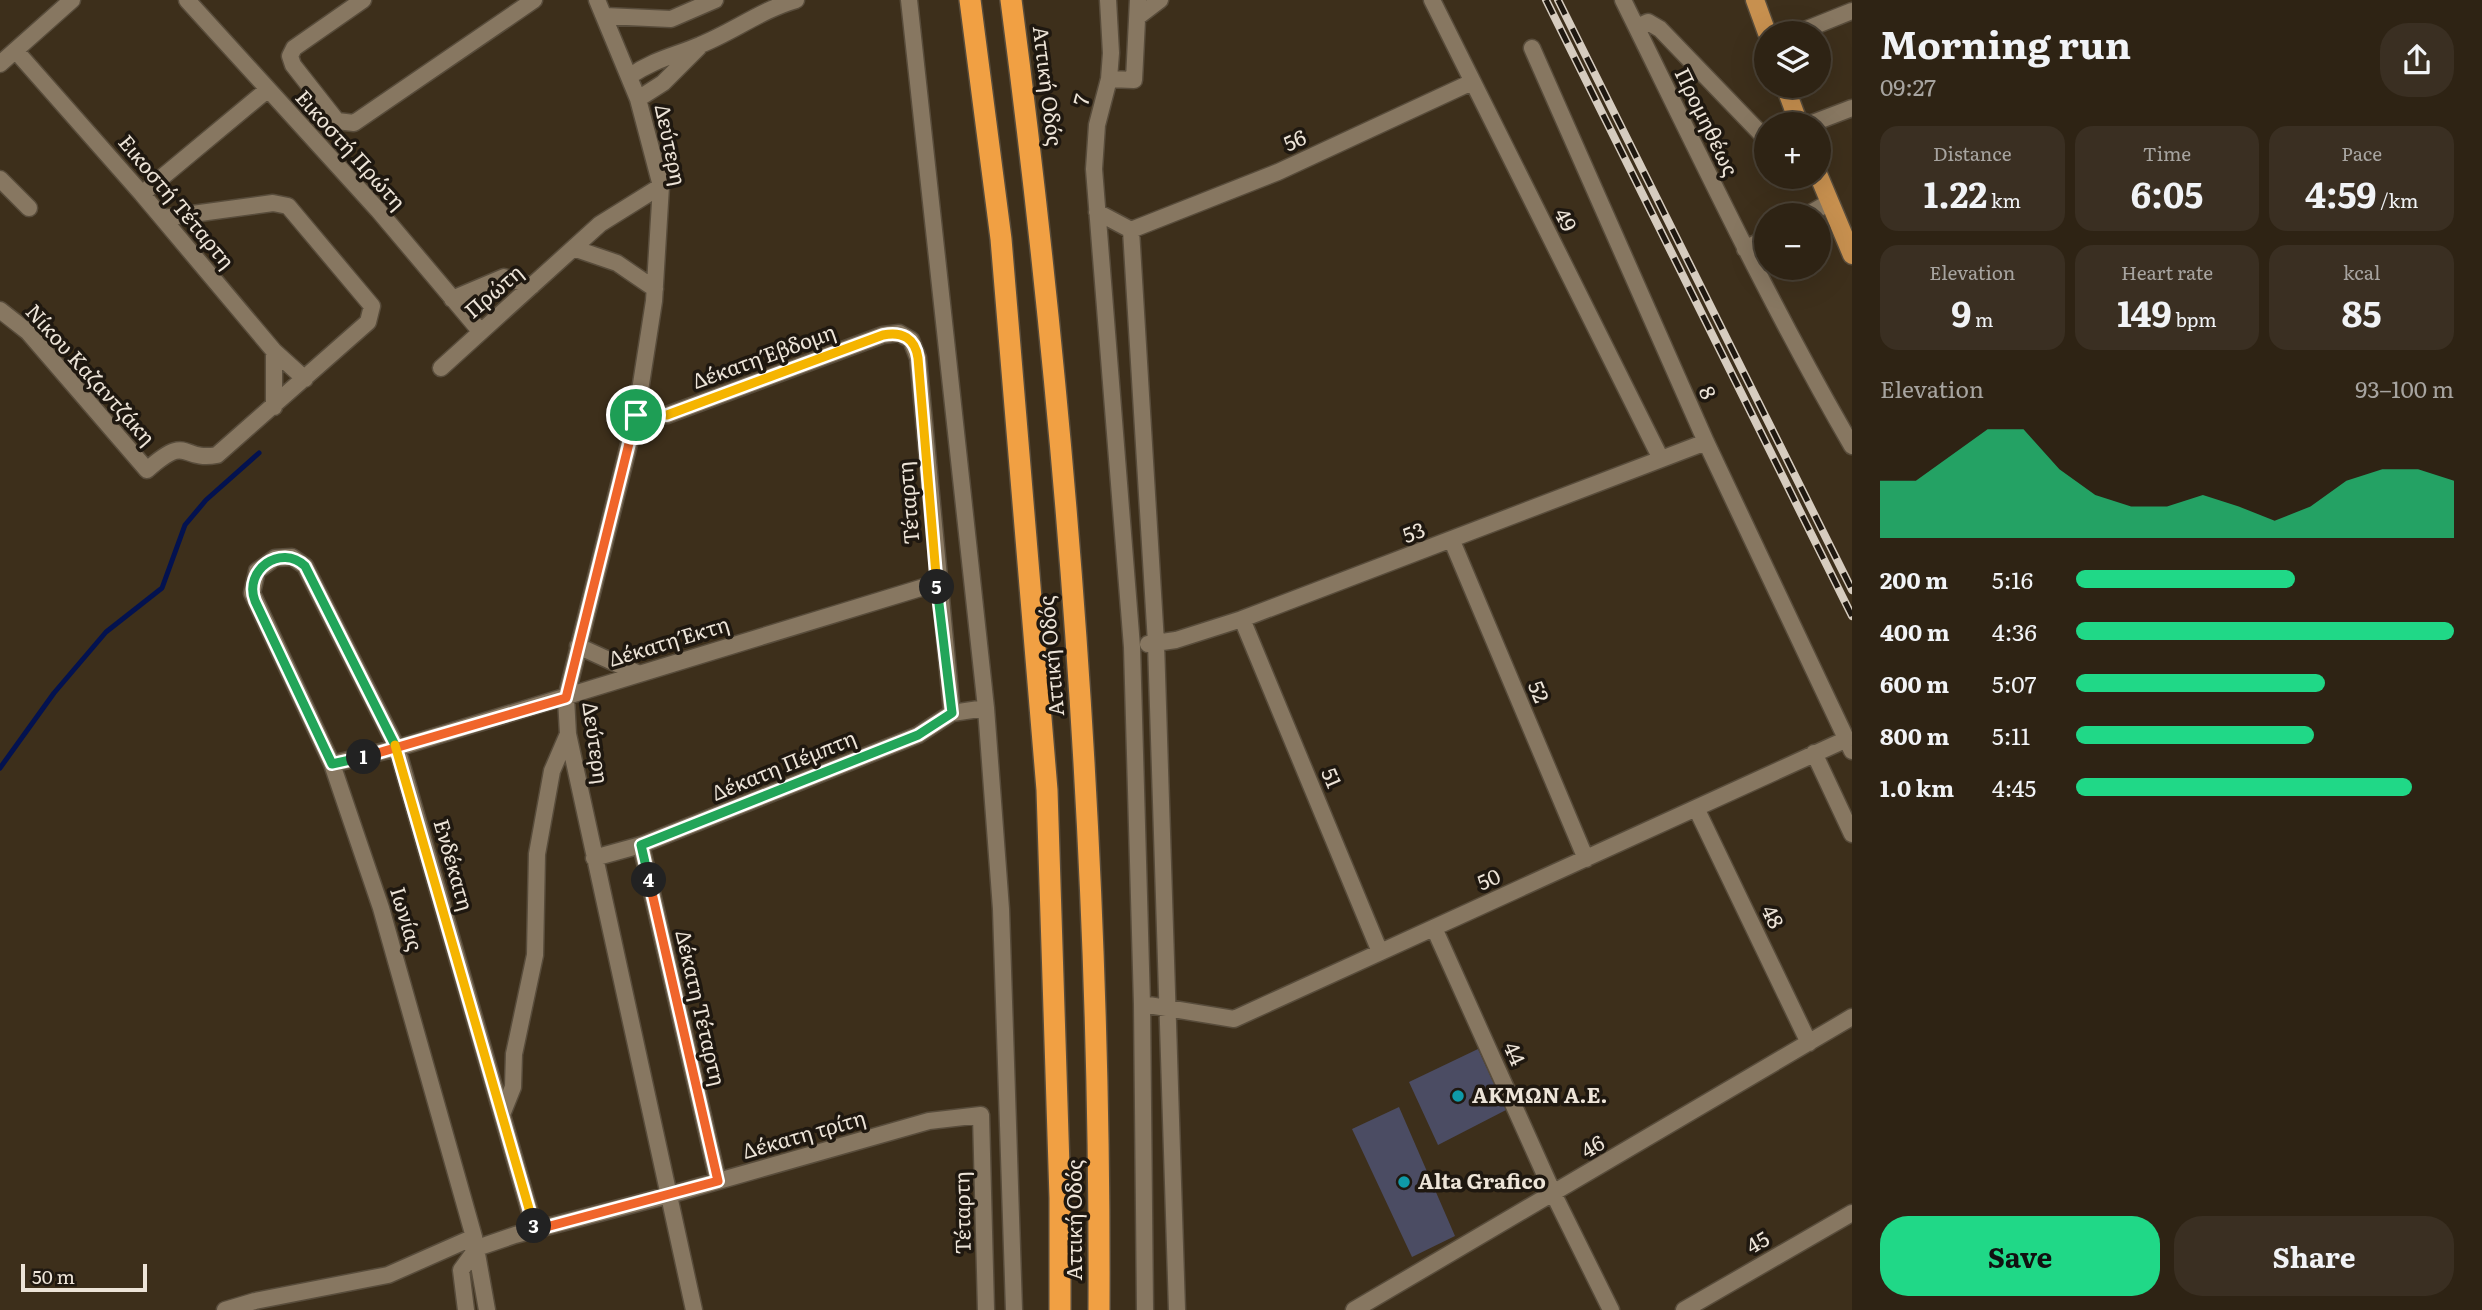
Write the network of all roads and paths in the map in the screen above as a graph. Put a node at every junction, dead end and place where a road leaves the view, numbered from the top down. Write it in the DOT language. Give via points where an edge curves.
graph roads {
  1 [pos="72,0"];
  2 [pos="187,0"];
  3 [pos="363,0"];
  4 [pos="534,0"];
  5 [pos="597,0"];
  6 [pos="715,0"];
  7 [pos="796,0"];
  8 [pos="909,0"];
  9 [pos="970,0"];
  10 [pos="1011,0"];
  11 [pos="1108,0"];
  12 [pos="1160,0"];
  13 [pos="1432,0"];
  14 [pos="1623,0"];
  15 [pos="1755,0"];
  16 [pos="1138,8"];
  17 [pos="1852,11"];
  18 [pos="605,16"];
  19 [pos="1763,21"];
  20 [pos="1827,21"];
  21 [pos="1637,27"];
  22 [pos="701,45"];
  23 [pos="1532,48"];
  24 [pos="16,51"];
  25 [pos="0,64"];
  26 [pos="630,76"];
  27 [pos="1109,79"];
  28 [pos="1472,82"];
  29 [pos="267,90"];
  30 [pos="638,99"];
  31 [pos="1852,108"];
  32 [pos="1831,116"];
  33 [pos="1754,127"];
  34 [pos="0,180"];
  35 [pos="661,186"];
  36 [pos="1824,189"];
  37 [pos="142,194"];
  38 [pos="29,208"];
  39 [pos="1097,212"];
  40 [pos="163,218"];
  41 [pos="1131,230"];
  42 [pos="1754,245"];
  43 [pos="1850,248"];
  44 [pos="576,249"];
  45 [pos="1745,250"];
  46 [pos="532,286"];
  47 [pos="655,289"];
  48 [pos="452,299"];
  49 [pos="0,310"];
  50 [pos="480,331"];
  51 [pos="905,336"];
  52 [pos="274,351"];
  53 [pos="442,368"];
  54 [pos="305,379"];
  55 [pos="274,407"];
  56 [pos="636,415"];
  57 [pos="1706,442"];
  58 [pos="1852,446"];
  59 [pos="1661,459"];
  60 [pos="1452,541"];
  61 [pos="269,561"];
  62 [pos="937,583"];
  63 [pos="1242,619"];
  64 [pos="1156,643"];
  65 [pos="578,646"];
  66 [pos="1132,646"];
  67 [pos="637,673"];
  68 [pos="566,698"];
  69 [pos="986,708"];
  70 [pos="952,713"];
  71 [pos="568,734"];
  72 [pos="1849,745"];
  73 [pos="397,748"];
  74 [pos="1814,753"];
  75 [pos="332,764"];
  76 [pos="1696,808"];
  77 [pos="1852,834"];
  78 [pos="641,845"];
  79 [pos="594,858"];
  80 [pos="1586,859"];
  81 [pos="1434,928"];
  82 [pos="1380,952"];
  83 [pos="1142,1004"];
  84 [pos="1167,1010"];
  85 [pos="1852,1017"];
  86 [pos="1810,1043"];
  87 [pos="503,1112"];
  88 [pos="981,1115"];
  89 [pos="718,1181"];
  90 [pos="669,1195"];
  91 [pos="1554,1195"];
  92 [pos="1852,1213"];
  93 [pos="535,1230"];
  94 [pos="476,1242"];
  95 [pos="225,1310"];
  96 [pos="466,1310"];
  97 [pos="487,1310"];
  98 [pos="694,1310"];
  99 [pos="986,1310"];
  100 [pos="1014,1310"];
  101 [pos="1060,1310"];
  102 [pos="1099,1310"];
  103 [pos="1145,1310"];
  104 [pos="1177,1310"];
  105 [pos="1354,1310"];
  106 [pos="1611,1310"];
  107 [pos="1684,1310"];
  1 -- 24 [label="street"];
  2 -- 29 [label="street, Εικοστή Πρώτη"];
  3 -- 4 [label="street" via="294,48 290,56 345,124 354,123"];
  5 -- 18 [label="street, Δεύτερη"];
  6 -- 18 [label="street" via="670,19"];
  7 -- 22 [label="street, Δεύτερη"];
  8 -- 69 [label="street"];
  9 -- 101 [label="highway, Αττική Οδός" via="1001,239 1047,790"];
  10 -- 102 [label="highway, Αττική Οδός" via="1042,232 1088,787 1100,1108"];
  11 -- 27 [label="street, 7"];
  12 -- 16 [label="street"];
  13 -- 28 [label="street, 49"];
  14 -- 21 [label="street, Προμηθέως"];
  15 -- 19 [label="main road"];
  16 -- 27 [label="street" via="1134,80"];
  17 -- 20 [label="street"];
  18 -- 26 [label="street, Δεύτερη"];
  21 -- 33 [label="street" via="1648,22 1660,29"];
  21 -- 45 [label="street, Προμηθέως"];
  22 -- 26 [label="street, Δεύτερη" via="660,58"];
  22 -- 30 [label="street, Δεύτερη" via="663,83"];
  23 -- 57 [label="street, 8"];
  24 -- 25 [label="street"];
  24 -- 37 [label="street, Εικοστή Τέταρτη"];
  26 -- 30 [label="street, Δεύτερη"];
  27 -- 39 [label="street, 7" via="1094,148"];
  28 -- 41 [label="street, 56" via="1278,172"];
  28 -- 59 [label="street, 49"];
  29 -- 37 [label="street"];
  29 -- 48 [label="street, Εικοστή Πρώτη"];
  30 -- 35 [label="street, Δεύτερη"];
  31 -- 32 [label="street"];
  34 -- 38 [label="street"];
  35 -- 44 [label="street, Πρώτη" via="600,224"];
  35 -- 47 [label="street, Δεύτερη"];
  36 -- 43 [label="main road"];
  37 -- 40 [label="street, Εικοστή Τέταρτη"];
  39 -- 41 [label="street"];
  39 -- 66 [label="street, 7"];
  40 -- 52 [label="street, Εικοστή Τέταρτη"];
  40 -- 54 [label="street" via="274,203 296,212 369,301 372,312 368,322"];
  41 -- 64 [label="street"];
  42 -- 45 [label="street"];
  44 -- 46 [label="street, Πρώτη"];
  44 -- 47 [label="street" via="617,263"];
  45 -- 58 [label="street, Προμηθέως"];
  46 -- 48 [label="street" via="504,277"];
  46 -- 50 [label="street, Πρώτη"];
  47 -- 56 [label="street, Δεύτερη"];
  48 -- 50 [label="street, Εικοστή Πρώτη"];
  49 -- 55 [label="street, Νίκου Καζαντζάκη" via="28,332 147,470 170,451 217,455"];
  50 -- 53 [label="street, Πρώτη"];
  51 -- 56 [label="street, Δέκατη Έβδομη" via="883,335 667,415"];
  51 -- 62 [label="street, Τέταρτη" via="918,358"];
  52 -- 54 [label="street, Εικοστή Τέταρτη"];
  52 -- 55 [label="street"];
  54 -- 55 [label="street"];
  56 -- 65 [label="street, Δεύτερη"];
  57 -- 59 [label="street, 53"];
  57 -- 72 [label="street, 8"];
  59 -- 60 [label="street, 53"];
  60 -- 63 [label="street, 53"];
  60 -- 80 [label="street, 52"];
  61 -- 73 [label="street, Ενδέκατη" via="292,557 305,566"];
  61 -- 75 [label="street, Ιωνίας" via="257,571 252,593"];
  62 -- 67 [label="street, Δέκατη Έκτη"];
  62 -- 70 [label="street, Τέταρτη"];
  63 -- 64 [label="street, 53"];
  63 -- 82 [label="street, 51"];
  64 -- 66 [label="street, 53"];
  64 -- 84 [label="street"];
  65 -- 67 [label="street"];
  65 -- 68 [label="street, Δεύτερη"];
  66 -- 83 [label="street, 7"];
  67 -- 68 [label="street, Δέκατη Έκτη"];
  68 -- 71 [label="street, Δεύτερη"];
  68 -- 73 [label="street, Δέκατη Έκτη"];
  69 -- 70 [label="street, Δέκατη Πέμπτη"];
  69 -- 100 [label="street" via="1001,909"];
  70 -- 78 [label="street, Δέκατη Πέμπτη" via="918,735"];
  71 -- 79 [label="street, Δεύτερη"];
  71 -- 87 [label="street" via="552,771 537,854 535,955 514,1054 513,1087"];
  72 -- 74 [label="street, 50"];
  73 -- 75 [label="street, Δέκατη Έκτη"];
  73 -- 87 [label="street, Ενδέκατη"];
  74 -- 76 [label="street, 50"];
  74 -- 77 [label="street"];
  75 -- 94 [label="street, Ιωνίας" via="382,908"];
  76 -- 80 [label="street, 50"];
  76 -- 86 [label="street, 48"];
  78 -- 79 [label="street, Δέκατη Πέμπτη"];
  78 -- 89 [label="street, Δέκατη Τέταρτη"];
  79 -- 90 [label="street, Δεύτερη"];
  80 -- 81 [label="street, 50"];
  81 -- 82 [label="street, 50"];
  81 -- 91 [label="street, 44"];
  82 -- 84 [label="street, 50" via="1234,1019"];
  83 -- 84 [label="street, 50"];
  83 -- 103 [label="street, 7"];
  84 -- 104 [label="street"];
  85 -- 86 [label="street, 46"];
  86 -- 91 [label="street, 46"];
  87 -- 93 [label="street, Ενδέκατη"];
  88 -- 89 [label="street, Δέκατη τρίτη" via="929,1121"];
  88 -- 99 [label="street, Τέταρτη"];
  89 -- 90 [label="street, Δέκατη τρίτη"];
  90 -- 93 [label="street, Δέκατη τρίτη"];
  90 -- 98 [label="street, Δεύτερη"];
  91 -- 105 [label="street, 46"];
  91 -- 106 [label="street, 44"];
  92 -- 107 [label="street, 45"];
  93 -- 94 [label="street, Δέκατη τρίτη"];
  94 -- 95 [label="street, Δέκατη τρίτη" via="376,1279"];
  94 -- 96 [label="street" via="461,1270"];
  94 -- 97 [label="street, Ιωνίας"];
}
